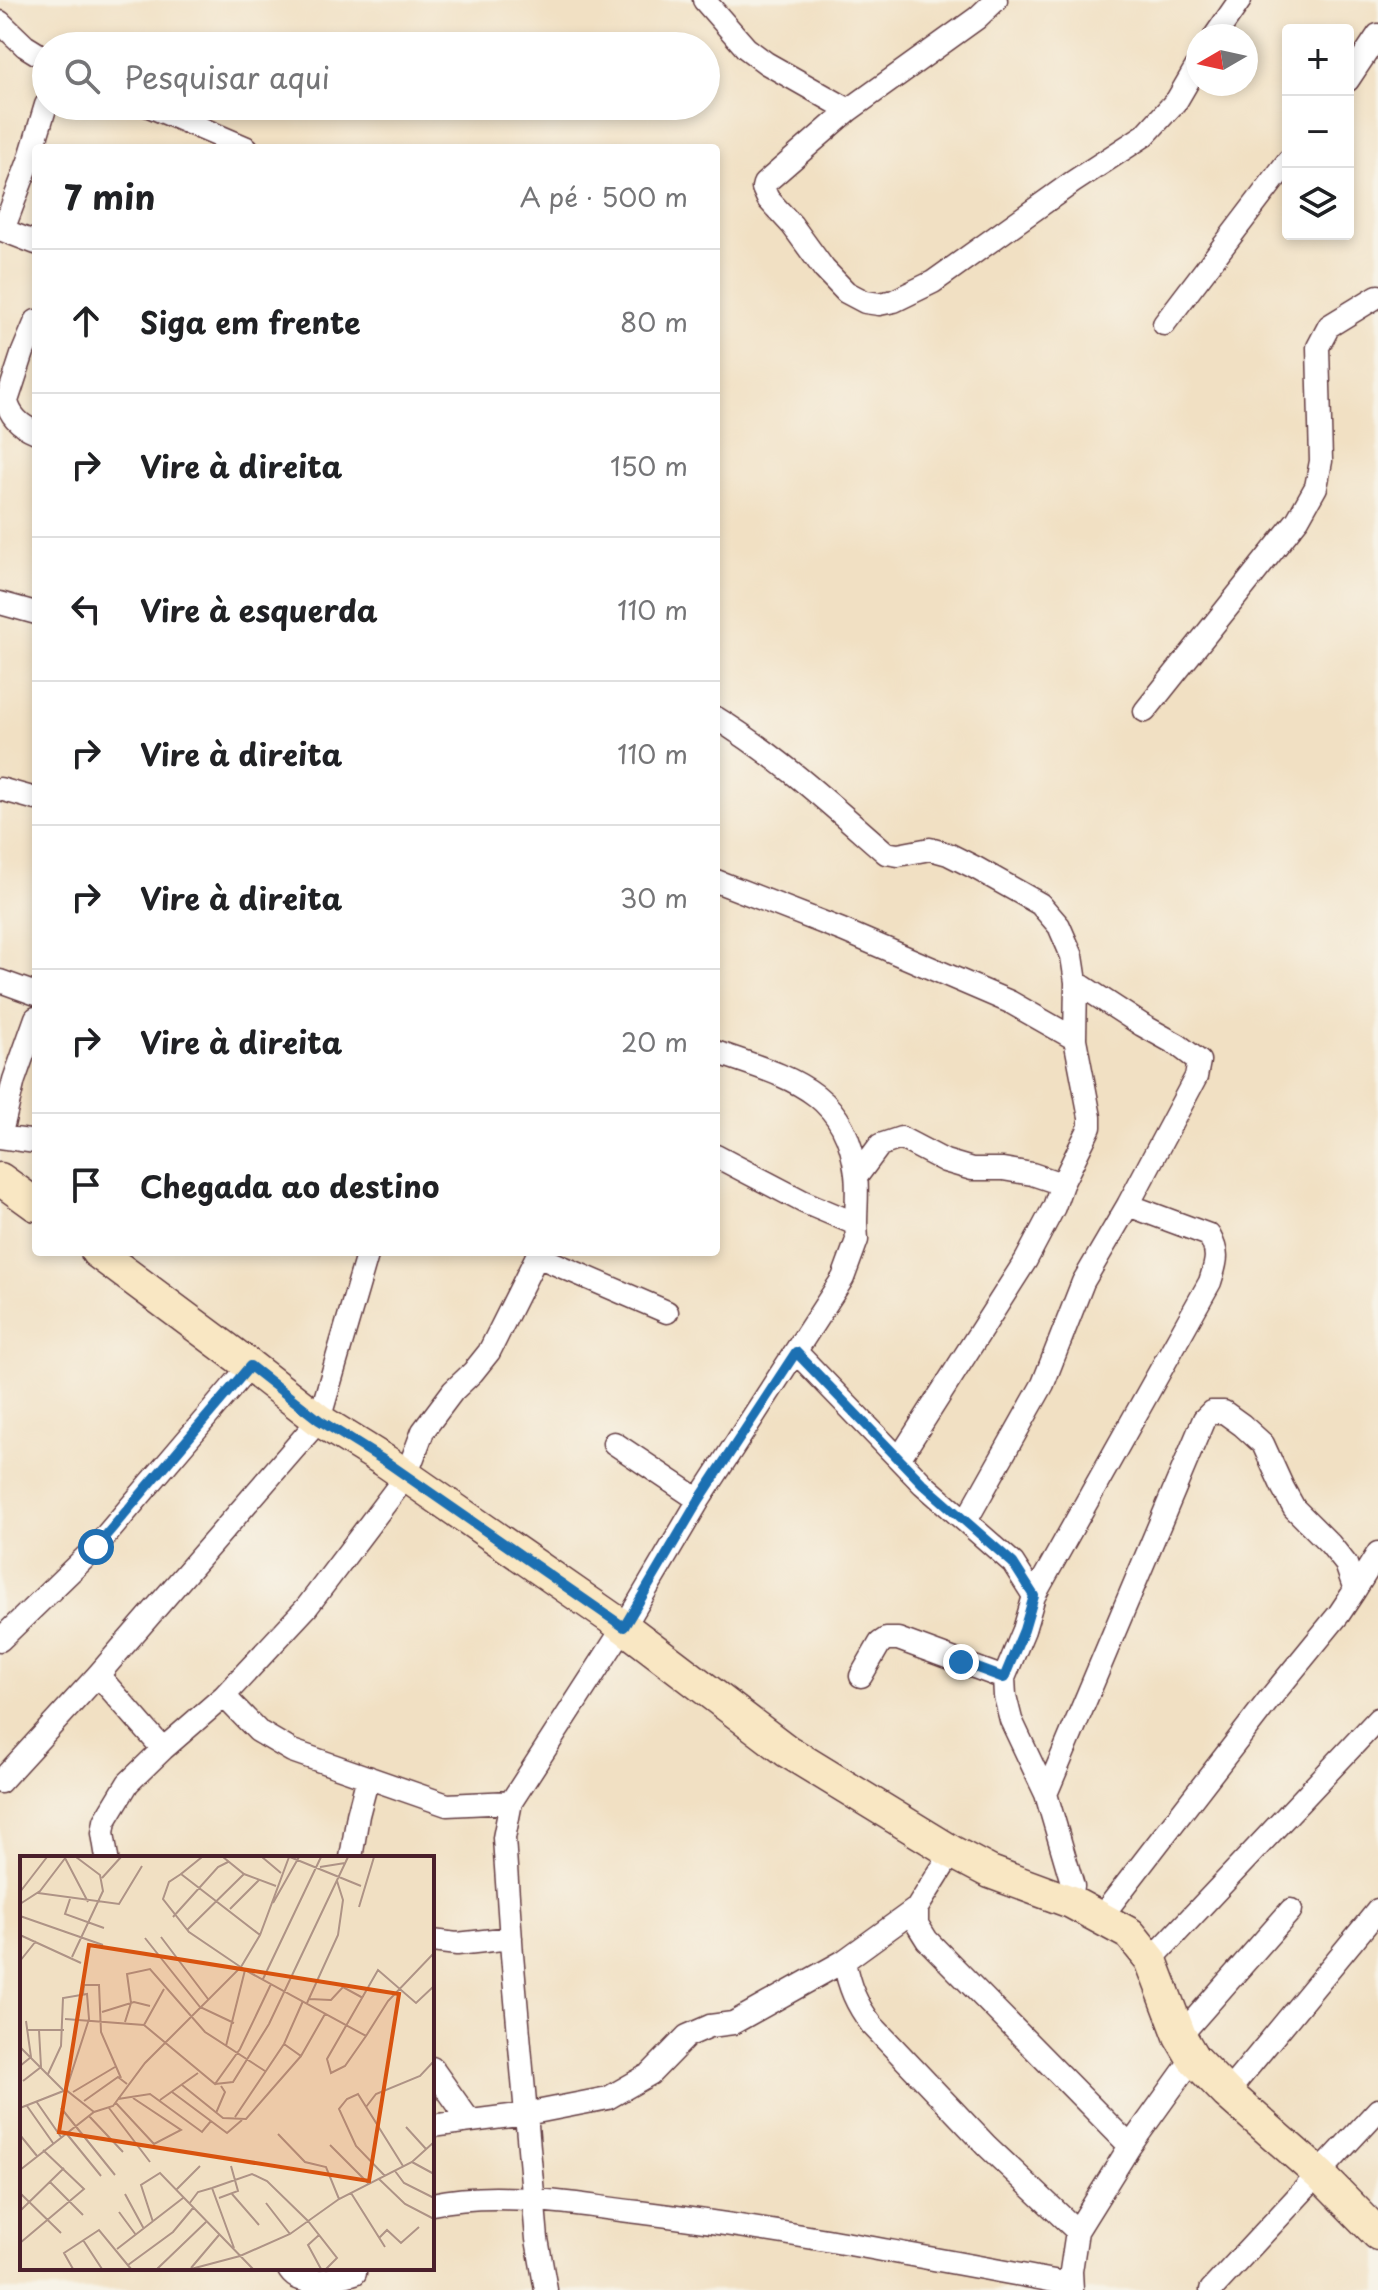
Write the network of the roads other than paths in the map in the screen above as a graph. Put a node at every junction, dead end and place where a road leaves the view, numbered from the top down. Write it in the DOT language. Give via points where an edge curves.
graph roads {
  1 [pos="704,0"];
  2 [pos="996,0"];
  3 [pos="1240,0"];
  4 [pos="0,22"];
  5 [pos="1223,24"];
  6 [pos="1378,35"];
  7 [pos="32,50"];
  8 [pos="1354,71"];
  9 [pos="1186,85"];
  10 [pos="849,110"];
  11 [pos="41,120"];
  12 [pos="182,120"];
  13 [pos="34,144"];
  14 [pos="238,144"];
  15 [pos="32,151"];
  16 [pos="1283,168"];
  17 [pos="1,229"];
  18 [pos="32,241"];
  19 [pos="1378,296"];
  20 [pos="1164,324"];
  21 [pos="32,331"];
  22 [pos="32,430"];
  23 [pos="0,603"];
  24 [pos="32,612"];
  25 [pos="1145,711"];
  26 [pos="720,720"];
  27 [pos="0,789"];
  28 [pos="32,798"];
  29 [pos="720,883"];
  30 [pos="0,981"];
  31 [pos="1076,982"];
  32 [pos="32,993"];
  33 [pos="32,1029"];
  34 [pos="1075,1039"];
  35 [pos="720,1054"];
  36 [pos="0,1137"];
  37 [pos="32,1141"];
  38 [pos="720,1158"];
  39 [pos="857,1176"];
  40 [pos="0,1179"];
  41 [pos="1062,1184"];
  42 [pos="32,1202"];
  43 [pos="1128,1205"];
  44 [pos="856,1224"];
  45 [pos="102,1256"];
  46 [pos="367,1256"];
  47 [pos="537,1256"];
  48 [pos="542,1256"];
  49 [pos="667,1312"];
  50 [pos="796,1352"];
  51 [pos="250,1366"];
  52 [pos="319,1420"];
  53 [pos="614,1443"];
  54 [pos="899,1459"];
  55 [pos="406,1476"];
  56 [pos="699,1500"];
  57 [pos="966,1521"];
  58 [pos="1378,1553"];
  59 [pos="1355,1590"];
  60 [pos="1034,1596"];
  61 [pos="624,1627"];
  62 [pos="0,1640"];
  63 [pos="98,1675"];
  64 [pos="861,1676"];
  65 [pos="1004,1678"];
  66 [pos="224,1696"];
  67 [pos="1378,1719"];
  68 [pos="163,1749"];
  69 [pos="368,1777"];
  70 [pos="0,1782"];
  71 [pos="1046,1794"];
  72 [pos="511,1802"];
  73 [pos="952,1852"];
  74 [pos="106,1856"];
  75 [pos="351,1856"];
  76 [pos="1071,1902"];
  77 [pos="917,1908"];
  78 [pos="1291,1910"];
  79 [pos="1378,1910"];
  80 [pos="1101,1917"];
  81 [pos="511,1938"];
  82 [pos="434,1941"];
  83 [pos="1151,1960"];
  84 [pos="844,1961"];
  85 [pos="1186,2047"];
  86 [pos="434,2071"];
  87 [pos="1227,2093"];
  88 [pos="1378,2110"];
  89 [pos="526,2114"];
  90 [pos="469,2120"];
  91 [pos="434,2126"];
  92 [pos="1130,2146"];
  93 [pos="1320,2175"];
  94 [pos="533,2199"];
  95 [pos="434,2204"];
  96 [pos="1077,2231"];
  97 [pos="1378,2234"];
  98 [pos="289,2270"];
  99 [pos="356,2277"];
  100 [pos="1071,2287"];
  101 [pos="546,2290"];
  102 [pos="1211,2290"];
  1 -- 10 [label="street" via="746,48"];
  2 -- 10 [label="street"];
  3 -- 5 [label="street"];
  4 -- 7 [label="street"];
  6 -- 8 [label="street"];
  9 -- 10 [label="street" via="1145,135 933,282 879,304 846,292 763,188"];
  11 -- 13 [label="street"];
  12 -- 14 [label="street"];
  15 -- 17 [label="street"];
  16 -- 20 [label="street"];
  17 -- 18 [label="street"];
  19 -- 25 [label="street" via="1329,326 1318,347 1321,461 1316,487 1298,519"];
  21 -- 22 [label="street" via="7,401 15,418"];
  23 -- 24 [label="street"];
  26 -- 31 [label="street" via="808,784 886,853 930,849 948,854 1040,904 1059,926"];
  27 -- 28 [label="street"];
  29 -- 34 [label="street" via="1010,1002"];
  30 -- 32 [label="street"];
  31 -- 34 [label="street"];
  31 -- 43 [label="street" via="1199,1061 1196,1077"];
  33 -- 36 [label="street"];
  34 -- 41 [label="street" via="1090,1127"];
  35 -- 39 [label="street" via="818,1095 838,1116"];
  36 -- 37 [label="street"];
  38 -- 44 [label="street"];
  39 -- 41 [label="street" via="880,1145 901,1138 972,1169 1003,1169"];
  39 -- 44 [label="street"];
  40 -- 42 [label="street"];
  41 -- 54 [label="street" via="1026,1260"];
  43 -- 57 [label="street" via="1083,1282 1043,1384"];
  43 -- 60 [label="street" via="1209,1235 1217,1257 1210,1282"];
  44 -- 50 [label="street" via="857,1240 843,1278"];
  45 -- 51 [label="street"];
  46 -- 52 [label="street"];
  47 -- 55 [label="street" via="489,1352 423,1431"];
  48 -- 49 [label="street"];
  50 -- 54 [label="street"];
  50 -- 56 [label="street"];
  51 -- 52 [label="street"];
  51 -- 62 [label="street" via="96,1547"];
  52 -- 55 [label="street"];
  52 -- 63 [label="street"];
  53 -- 56 [label="street"];
  54 -- 57 [label="street"];
  55 -- 61 [label="street"];
  55 -- 66 [label="street" via="307,1607"];
  56 -- 61 [label="street"];
  57 -- 60 [label="street" via="1013,1563"];
  58 -- 59 [label="street"];
  59 -- 71 [label="street" via="1346,1564 1294,1508 1263,1444 1224,1412 1211,1412"];
  59 -- 80 [label="street"];
  60 -- 65 [label="street"];
  61 -- 72 [label="street"];
  61 -- 73 [label="street" via="787,1751"];
  63 -- 68 [label="street"];
  63 -- 70 [label="street"];
  64 -- 65 [label="street" via="880,1643 898,1639"];
  65 -- 71 [label="street" via="1011,1720"];
  66 -- 68 [label="street"];
  66 -- 69 [label="street" via="272,1741"];
  67 -- 83 [label="street"];
  68 -- 74 [label="street" via="128,1783 105,1821"];
  69 -- 72 [label="street" via="447,1805"];
  69 -- 75 [label="street"];
  71 -- 76 [label="street" via="1073,1886"];
  72 -- 81 [label="street" via="504,1838"];
  73 -- 76 [label="street"];
  73 -- 77 [label="street"];
  76 -- 80 [label="street"];
  77 -- 84 [label="street"];
  77 -- 92 [label="street" via="917,1924 927,1940"];
  78 -- 85 [label="street"];
  79 -- 87 [label="street"];
  80 -- 83 [label="street" via="1130,1934"];
  81 -- 82 [label="street"];
  81 -- 89 [label="street"];
  83 -- 85 [label="street"];
  84 -- 89 [label="street" via="733,2023 687,2036 650,2074 608,2098"];
  84 -- 96 [label="street" via="857,2005 872,2025"];
  85 -- 87 [label="street"];
  85 -- 92 [label="street"];
  86 -- 90 [label="street"];
  87 -- 93 [label="street"];
  88 -- 93 [label="street"];
  89 -- 90 [label="street"];
  89 -- 94 [label="street"];
  90 -- 91 [label="street"];
  92 -- 96 [label="street"];
  93 -- 97 [label="street"];
  93 -- 102 [label="street"];
  94 -- 95 [label="street"];
  94 -- 100 [label="street" via="741,2225"];
  94 -- 101 [label="street"];
  96 -- 100 [label="street"];
  98 -- 99 [label="street" via="301,2283"];
}
